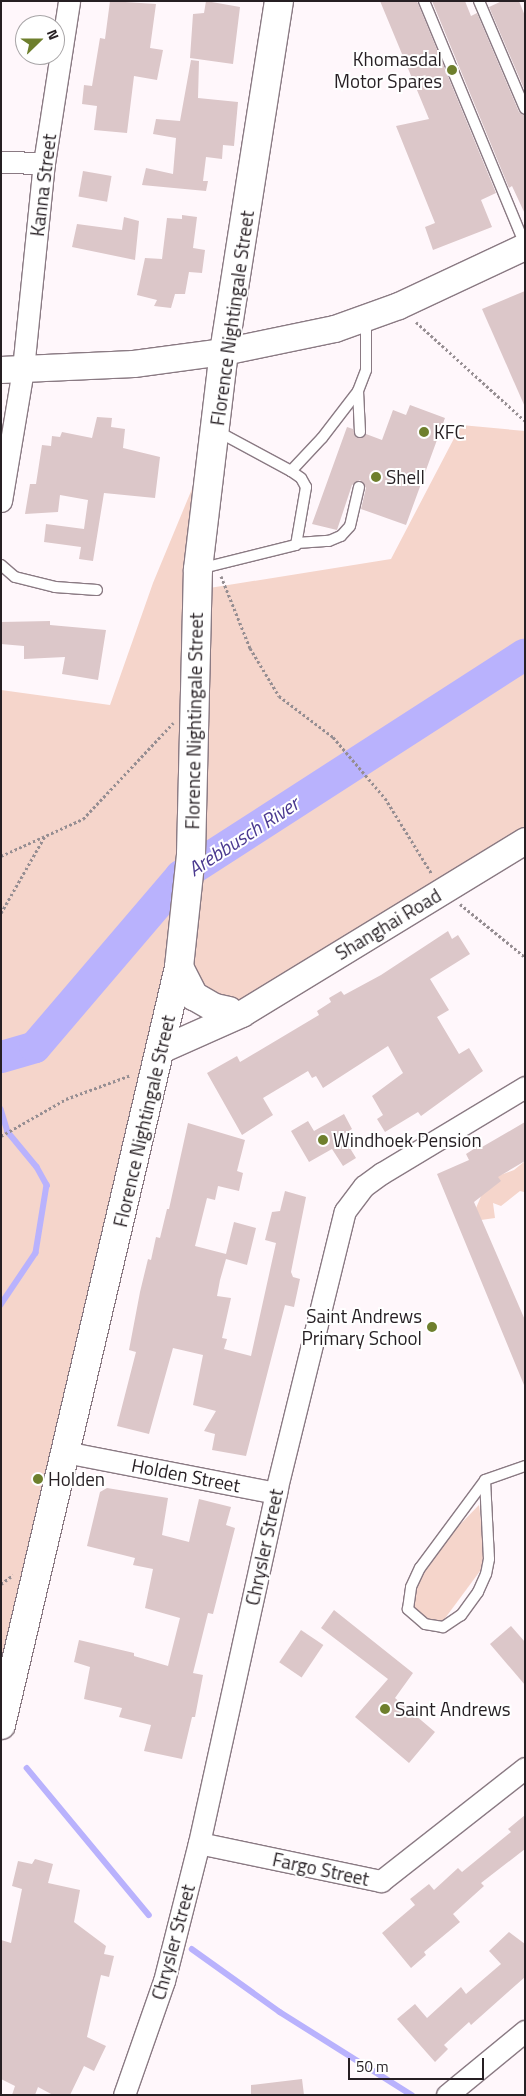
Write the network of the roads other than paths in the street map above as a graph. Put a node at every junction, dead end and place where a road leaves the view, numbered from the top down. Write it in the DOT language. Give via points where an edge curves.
graph roads {
  1 [pos="69,1"];
  2 [pos="280,1"];
  3 [pos="424,1"];
  4 [pos="479,1"];
  5 [pos="525,109"];
  6 [pos="1,162"];
  7 [pos="44,163"];
  8 [pos="525,246"];
  9 [pos="366,320"];
  10 [pos="224,352"];
  11 [pos="12,370"];
  12 [pos="358,391"];
  13 [pos="216,430"];
  14 [pos="360,432"];
  15 [pos="291,471"];
  16 [pos="359,487"];
  17 [pos="1,501"];
  18 [pos="297,543"];
  19 [pos="1,565"];
  20 [pos="207,567"];
  21 [pos="97,590"];
  22 [pos="525,841"];
  23 [pos="179,967"];
  24 [pos="240,1009"];
  25 [pos="161,1050"];
  26 [pos="525,1087"];
  27 [pos="66,1452"];
  28 [pos="525,1466"];
  29 [pos="485,1480"];
  30 [pos="276,1493"];
  31 [pos="1,1725"];
  32 [pos="525,1768"];
  33 [pos="200,1844"];
  34 [pos="525,2031"];
  35 [pos="124,2095"];
  36 [pos="447,2095"];
  1 -- 7 [label="street, Kanna Street"];
  2 -- 10 [label="main road, Florence Nightingale Street"];
  3 -- 8 [label="lane"];
  4 -- 5 [label="lane"];
  6 -- 7 [label="street"];
  7 -- 11 [label="street, Kanna Street"];
  8 -- 9 [label="street"];
  9 -- 10 [label="street"];
  9 -- 12 [label="lane" via="366,370"];
  10 -- 11 [label="street" via="134,364"];
  10 -- 13 [label="main road, Florence Nightingale Street"];
  11 -- 17 [label="street, Kanna Street"];
  12 -- 14 [label="lane"];
  12 -- 15 [label="lane" via="322,438"];
  13 -- 15 [label="lane"];
  13 -- 20 [label="main road, Florence Nightingale Street"];
  15 -- 18 [label="lane" via="301,478 306,487"];
  16 -- 18 [label="lane" via="350,526 341,536 329,541"];
  18 -- 20 [label="lane"];
  19 -- 21 [label="lane" via="15,577 56,587"];
  20 -- 23 [label="main road, Florence Nightingale Street" via="195,705 191,854"];
  22 -- 24 [label="street, Shanghai Road"];
  23 -- 24 [label="main road" via="194,996 215,1008"];
  23 -- 25 [label="main road, Florence Nightingale Street"];
  24 -- 25 [label="street, Shanghai Road" via="242,1014"];
  25 -- 27 [label="main road, Florence Nightingale Street"];
  26 -- 30 [label="street, Chrysler Street" via="382,1173 352,1199 341,1223"];
  27 -- 30 [label="street, Holden Street"];
  27 -- 31 [label="main road, Florence Nightingale Street"];
  28 -- 29 [label="lane"];
  29 -- 29 [label="lane" via="446,1529 411,1587 408,1609 425,1624 443,1627 461,1615 478,1592 486,1574 489,1559"];
  30 -- 33 [label="street, Chrysler Street"];
  32 -- 33 [label="street, Fargo Street" via="381,1881"];
  33 -- 35 [label="street, Chrysler Street" via="164,1982"];
  34 -- 36 [label="street"];
}
